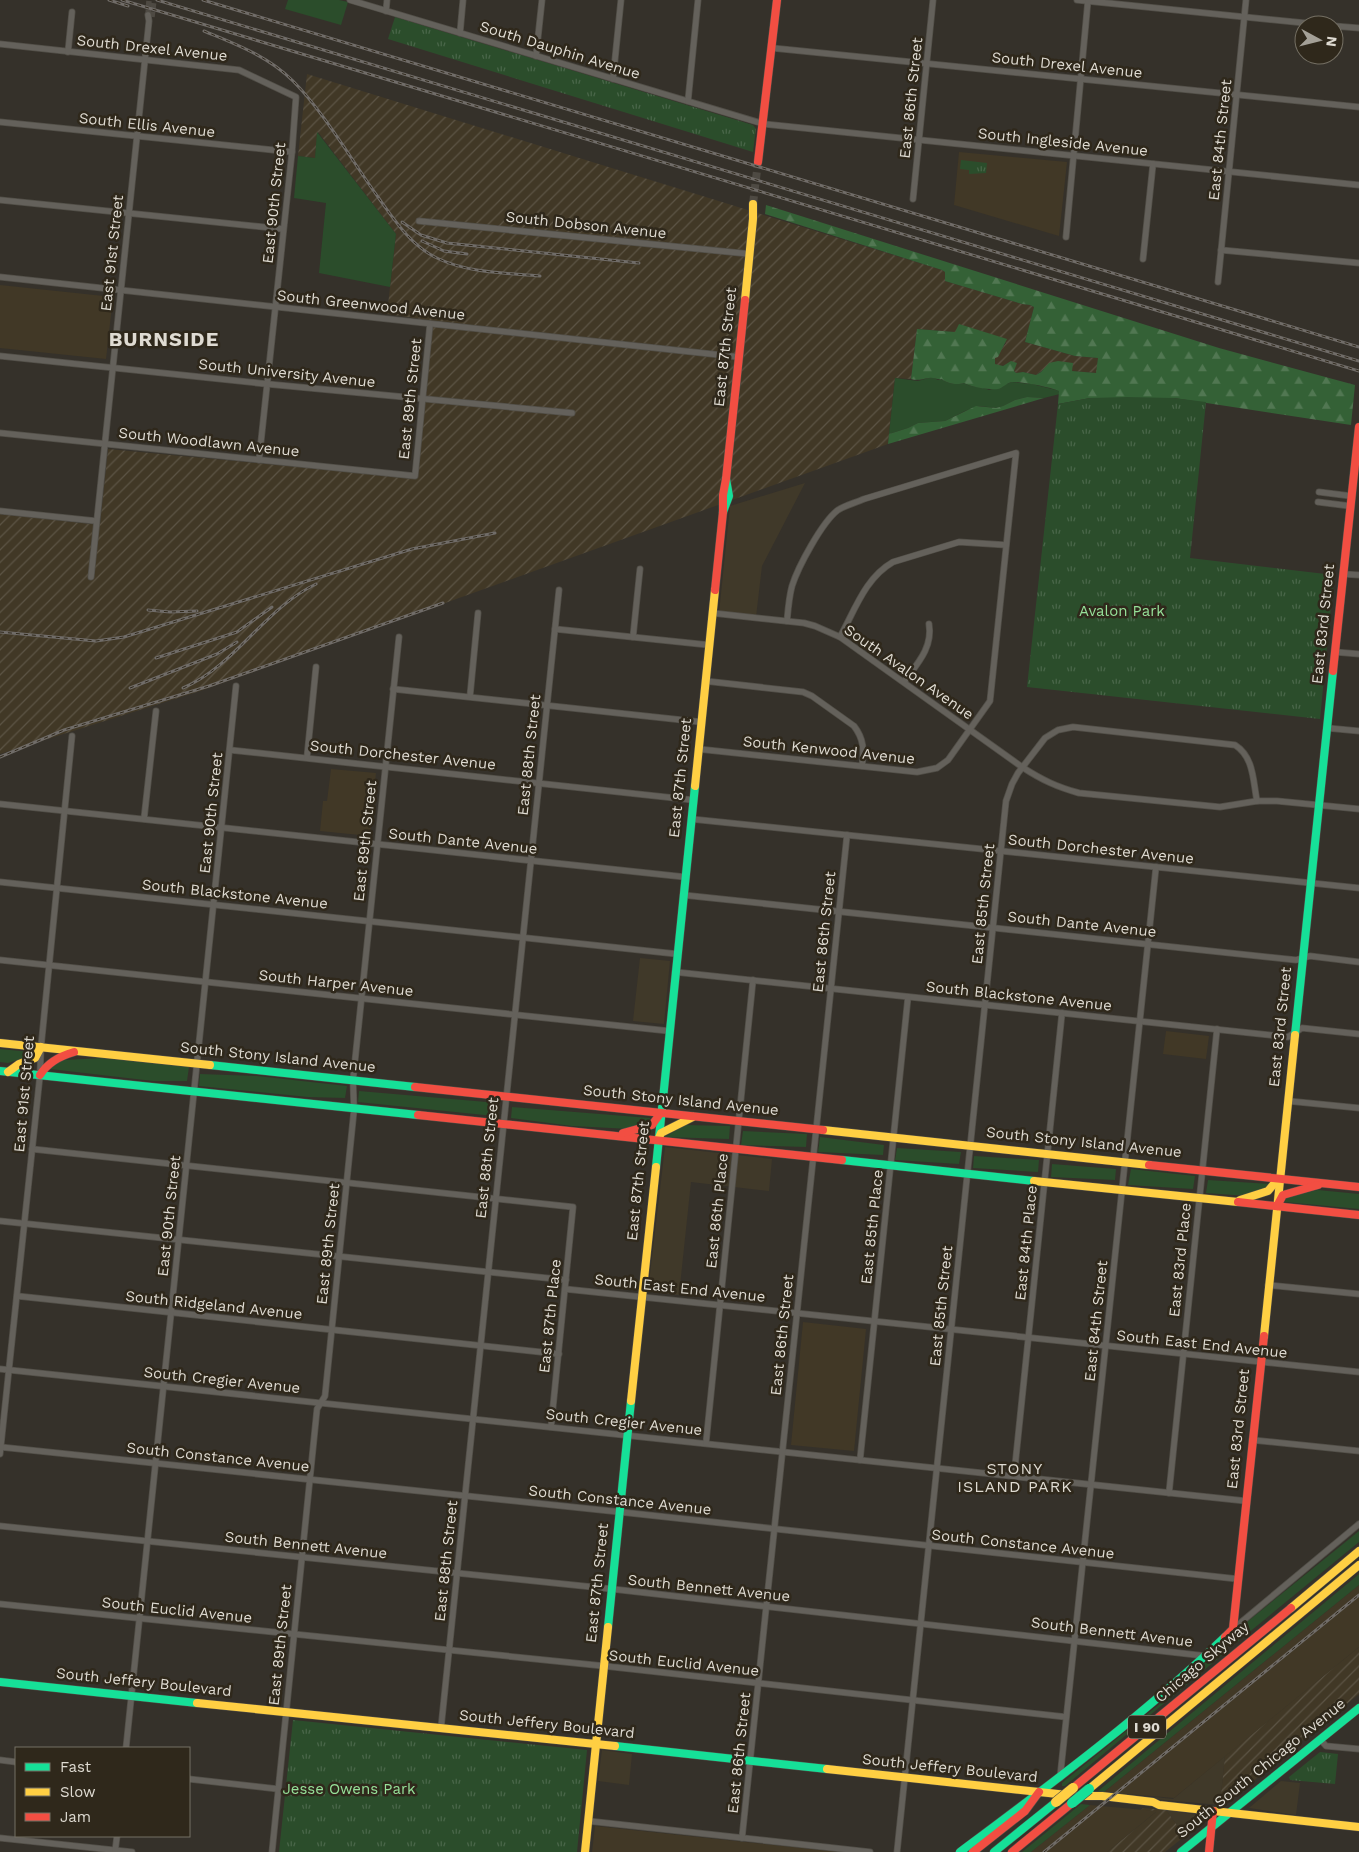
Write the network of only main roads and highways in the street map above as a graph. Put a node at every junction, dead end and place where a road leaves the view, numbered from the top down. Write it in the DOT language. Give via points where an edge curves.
graph roads {
  1 [pos="777,0"];
  2 [pos="760,162"];
  3 [pos="756,205"];
  4 [pos="1359,427"];
  5 [pos="0,1042"];
  6 [pos="40,1047"];
  7 [pos="79,1051"];
  8 [pos="4,1072"];
  9 [pos="40,1075"];
  10 [pos="660,1114"];
  11 [pos="693,1117"];
  12 [pos="616,1135"];
  13 [pos="658,1140"];
  14 [pos="1279,1178"];
  15 [pos="1325,1183"];
  16 [pos="1359,1187"];
  17 [pos="1235,1202"];
  18 [pos="1277,1206"];
  19 [pos="1359,1215"];
  20 [pos="1359,1551"];
  21 [pos="1359,1565"];
  22 [pos="0,1682"];
  23 [pos="1359,1708"];
  24 [pos="596,1744"];
  25 [pos="1039,1792"];
  26 [pos="1090,1793"];
  27 [pos="1213,1811"];
  28 [pos="1229,1813"];
  29 [pos="1212,1827"];
  30 [pos="1359,1827"];
  31 [pos="585,1852"];
  32 [pos="960,1852"];
  33 [pos="974,1852"];
  34 [pos="994,1852"];
  35 [pos="1012,1852"];
  36 [pos="1181,1852"];
  37 [pos="1209,1852"];
  1 -- 2 [label="main road"];
  3 -- 10 [label="main road, East 87th Street" via="726,479 730,487 727,507 723,512"];
  4 -- 14 [label="main road, East 83rd Street"];
  5 -- 6 [label="main road, South Stony Island Avenue"];
  6 -- 7 [label="main road, South Stony Island Avenue"];
  6 -- 8 [label="main road" via="35,1058"];
  7 -- 9 [label="main road" via="51,1062"];
  7 -- 10 [label="main road, South Stony Island Avenue"];
  8 -- 9 [label="main road"];
  9 -- 12 [label="main road"];
  10 -- 11 [label="main road, South Stony Island Avenue"];
  10 -- 12 [label="main road" via="652,1125"];
  10 -- 13 [label="main road, East 87th Street"];
  11 -- 13 [label="main road" via="661,1133"];
  11 -- 14 [label="main road, South Stony Island Avenue"];
  12 -- 13 [label="main road"];
  13 -- 17 [label="main road"];
  13 -- 24 [label="main road, East 87th Street"];
  14 -- 15 [label="main road, South Stony Island Avenue"];
  14 -- 17 [label="main road" via="1275,1187 1268,1191"];
  14 -- 18 [label="main road, East 83rd Street"];
  15 -- 16 [label="main road, South Stony Island Avenue"];
  15 -- 18 [label="main road" via="1283,1195"];
  17 -- 18 [label="main road"];
  18 -- 19 [label="main road"];
  18 -- 25 [label="main road, East 83rd Street" via="1233,1629 1177,1683"];
  20 -- 34 [label="main road, Chicago Skyway / I 90, bridge"];
  21 -- 26 [label="main road, Chicago Skyway / I 90"];
  22 -- 24 [label="main road, South Jeffery Boulevard"];
  23 -- 28 [label="main road, South South Chicago Avenue"];
  24 -- 25 [label="main road, South Jeffery Boulevard"];
  24 -- 31 [label="main road, East 87th Street"];
  25 -- 26 [label="main road, South Jeffery Boulevard"];
  25 -- 32 [label="main road"];
  25 -- 33 [label="main road" via="1025,1811"];
  26 -- 27 [label="main road, South Jeffery Boulevard" via="1101,1802"];
  26 -- 35 [label="main road, Chicago Skyway / I 90, bridge"];
  27 -- 28 [label="main road, South Jeffery Boulevard"];
  27 -- 29 [label="main road"];
  28 -- 29 [label="main road, South South Chicago Avenue"];
  28 -- 30 [label="main road, South Jeffery Boulevard"];
  29 -- 36 [label="main road, South South Chicago Avenue"];
  29 -- 37 [label="main road"];
}
